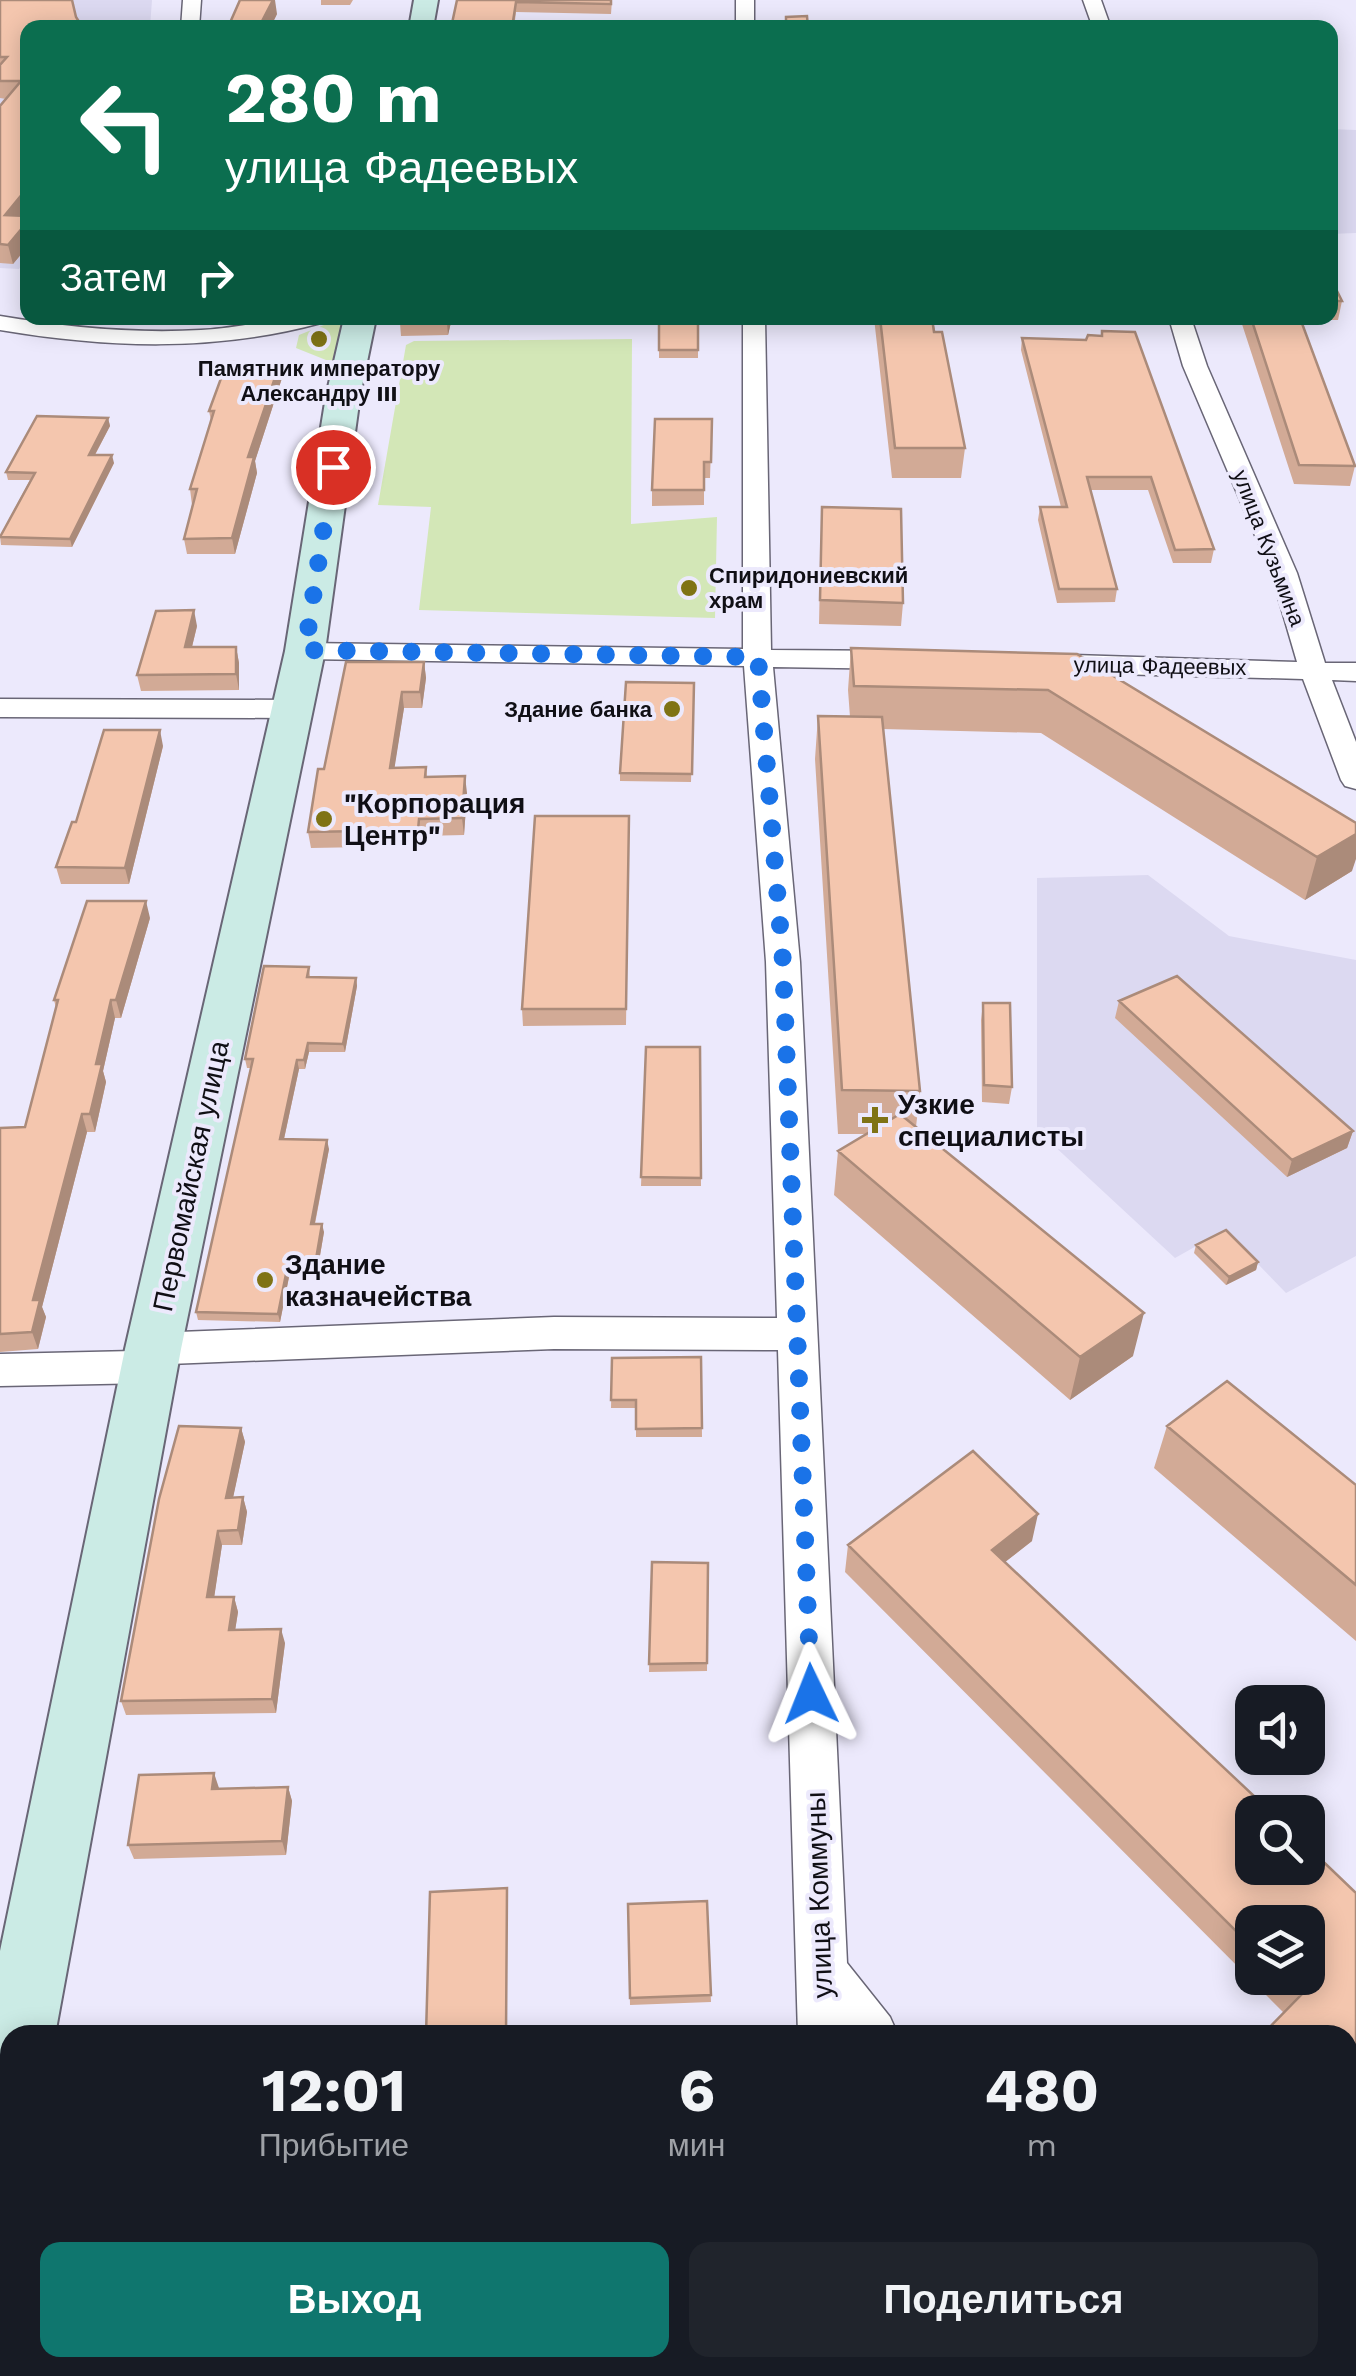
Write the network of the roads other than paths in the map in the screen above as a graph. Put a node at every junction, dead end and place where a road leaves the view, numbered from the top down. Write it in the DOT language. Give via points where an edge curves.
graph roads {
  1 [pos="281,325"];
  2 [pos="358,325"];
  3 [pos="754,325"];
  4 [pos="1182,325"];
  5 [pos="1,326"];
  6 [pos="305,650"];
  7 [pos="758,657"];
  8 [pos="934,661"];
  9 [pos="1014,662"];
  10 [pos="1313,669"];
  11 [pos="1356,672"];
  12 [pos="0,708"];
  13 [pos="291,708"];
  14 [pos="1356,780"];
  15 [pos="796,1334"];
  16 [pos="152,1358"];
  17 [pos="0,1370"];
  18 [pos="822,1973"];
  19 [pos="21,2025"];
  20 [pos="824,2025"];
  21 [pos="864,2025"];
  1 -- 5 [label="street" via="238,334 94,335"];
  2 -- 6 [label="main road, Первомайская улица"];
  3 -- 7 [label="street, улица Коммуны"];
  4 -- 10 [label="street, улица Кузьмина" via="1284,574"];
  6 -- 7 [label="street"];
  6 -- 13 [label="main road, Первомайская улица"];
  7 -- 8 [label="street"];
  7 -- 15 [label="street, улица Коммуны" via="783,962"];
  9 -- 10 [label="street, улица Фадеевых"];
  10 -- 11 [label="street, улица Фадеевых"];
  10 -- 14 [label="street, улица Кузьмина"];
  12 -- 13 [label="street"];
  13 -- 16 [label="main road, Первомайская улица"];
  15 -- 16 [label="street" via="554,1333"];
  15 -- 18 [label="street, улица Коммуны"];
  16 -- 17 [label="street"];
  16 -- 19 [label="main road, Первомайская улица"];
  18 -- 20 [label="street, улица Коммуны"];
  18 -- 21 [label="street"];
}
